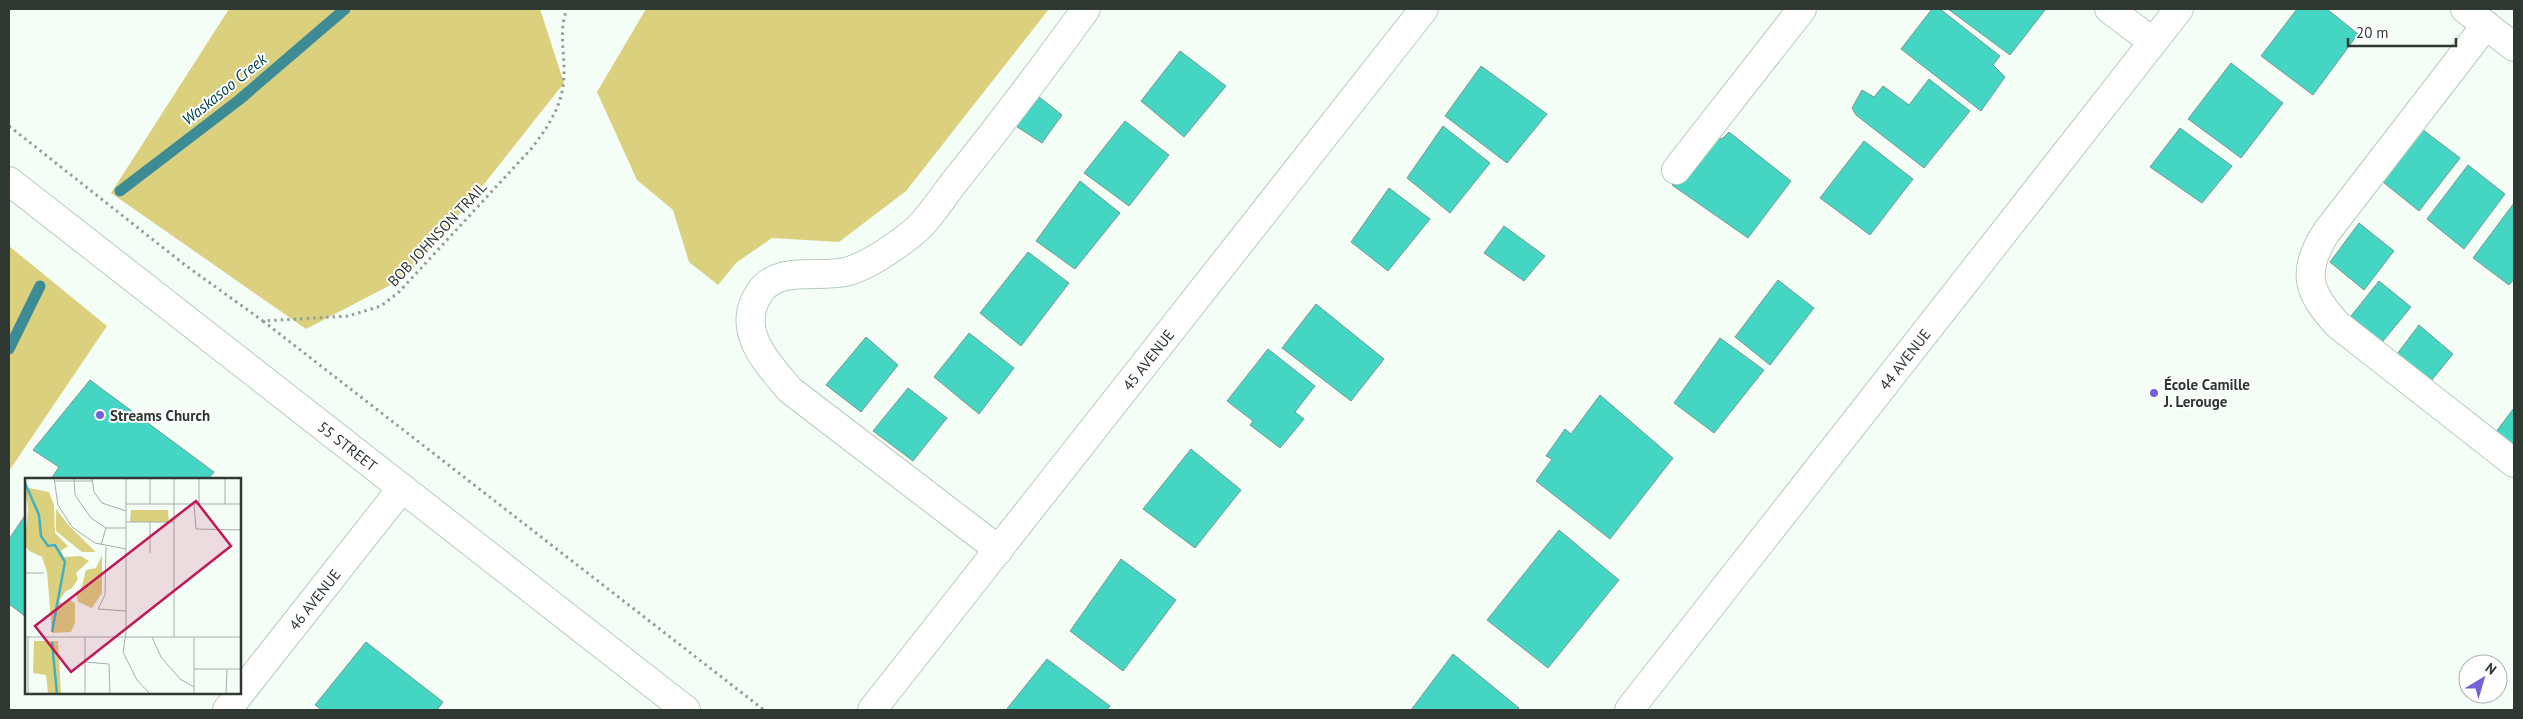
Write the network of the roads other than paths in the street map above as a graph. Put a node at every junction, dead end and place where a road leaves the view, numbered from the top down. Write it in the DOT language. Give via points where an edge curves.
graph roads {
  1 [pos="1086,9"];
  2 [pos="1424,9"];
  3 [pos="1802,9"];
  4 [pos="2109,9"];
  5 [pos="2179,9"];
  6 [pos="2475,17"];
  7 [pos="2153,42"];
  8 [pos="2514,47"];
  9 [pos="1676,170"];
  10 [pos="9,181"];
  11 [pos="2514,462"];
  12 [pos="402,488"];
  13 [pos="999,550"];
  14 [pos="241,692"];
  15 [pos="240,694"];
  16 [pos="227,710"];
  17 [pos="686,710"];
  18 [pos="872,710"];
  19 [pos="1630,710"];
  1 -- 13 [label="street" via="1029,89 913,234 874,260 847,272 793,275 771,280 758,294 750,313 753,341 790,390"];
  2 -- 13 [label="street, 45 AVENUE"];
  3 -- 9 [label="street"];
  4 -- 7 [label="street"];
  5 -- 7 [label="street, 44 AVENUE"];
  6 -- 8 [label="street"];
  6 -- 11 [label="street" via="2325,234 2310,266 2312,288 2320,306 2338,325"];
  7 -- 19 [label="street, 44 AVENUE"];
  10 -- 12 [label="street, 55 STREET"];
  12 -- 14 [label="street, 46 AVENUE"];
  12 -- 17 [label="street, 55 STREET"];
  13 -- 18 [label="street, 45 AVENUE"];
  15 -- 16 [label="street, 46 AVENUE"];
}
